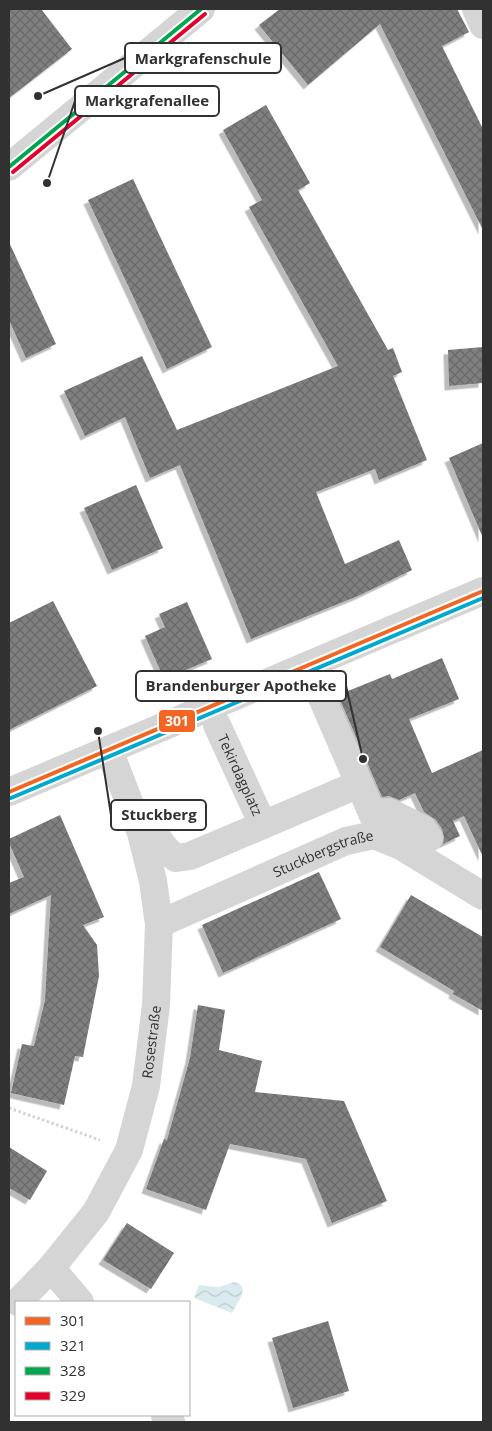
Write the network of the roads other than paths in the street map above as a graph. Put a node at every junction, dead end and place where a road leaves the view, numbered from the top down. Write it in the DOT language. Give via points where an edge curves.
graph roads {
  1 [pos="201,9"];
  2 [pos="476,9"];
  3 [pos="483,25"];
  4 [pos="9,167"];
  5 [pos="483,591"];
  6 [pos="316,684"];
  7 [pos="217,725"];
  8 [pos="109,750"];
  9 [pos="133,771"];
  10 [pos="359,784"];
  11 [pos="9,792"];
  12 [pos="263,825"];
  13 [pos="429,838"];
  14 [pos="483,896"];
  15 [pos="159,924"];
  16 [pos="51,1268"];
  17 [pos="19,1301"];
  18 [pos="79,1301"];
  1 -- 4 [label="street"];
  2 -- 3 [label="street"];
  5 -- 8 [label="street"];
  6 -- 10 [label="street"];
  7 -- 12 [label="street, Tekirdagplatz"];
  8 -- 11 [label="street"];
  8 -- 15 [label="street, Rosestraße" via="141,833"];
  9 -- 12 [label="street, Tekirdagplatz" via="152,830 176,857"];
  10 -- 12 [label="street, Tekirdagplatz"];
  10 -- 13 [label="street" via="373,816 389,812 423,829"];
  14 -- 15 [label="street, Stuckbergstraße" via="401,846 374,835 346,842"];
  15 -- 16 [label="street, Rosestraße" via="156,1005 146,1086 129,1150 96,1212"];
  16 -- 17 [label="street, Rosestraße"];
  16 -- 18 [label="street"];
}
